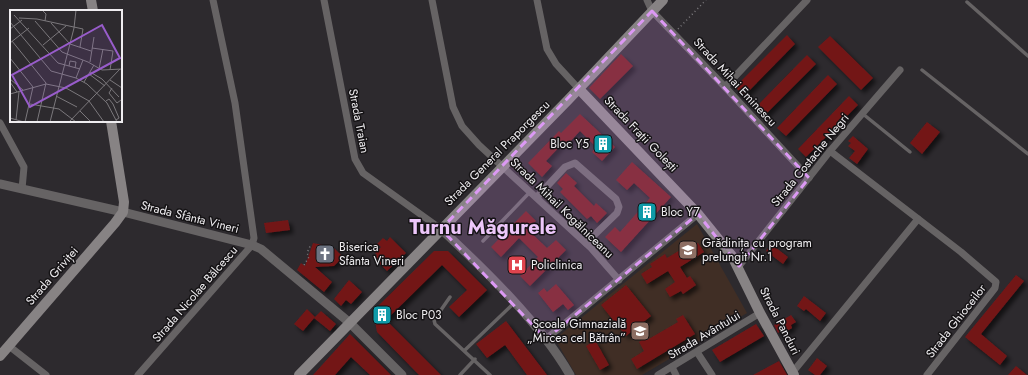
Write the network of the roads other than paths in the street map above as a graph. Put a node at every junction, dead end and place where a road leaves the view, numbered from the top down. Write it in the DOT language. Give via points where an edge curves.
graph roads {
  1 [pos="91,0"];
  2 [pos="213,0"];
  3 [pos="324,0"];
  4 [pos="432,0"];
  5 [pos="537,0"];
  6 [pos="647,0"];
  7 [pos="663,0"];
  8 [pos="807,0"];
  9 [pos="967,2"];
  10 [pos="93,10"];
  11 [pos="652,11"];
  12 [pos="1028,56"];
  13 [pos="900,70"];
  14 [pos="922,70"];
  15 [pos="725,87"];
  16 [pos="579,88"];
  17 [pos="862,114"];
  18 [pos="0,122"];
  19 [pos="111,122"];
  20 [pos="830,151"];
  21 [pos="910,152"];
  22 [pos="1028,154"];
  23 [pos="503,166"];
  24 [pos="809,178"];
  25 [pos="0,184"];
  26 [pos="22,189"];
  27 [pos="530,191"];
  28 [pos="537,197"];
  29 [pos="123,212"];
  30 [pos="698,214"];
  31 [pos="918,219"];
  32 [pos="441,229"];
  33 [pos="482,241"];
  34 [pos="586,243"];
  35 [pos="252,245"];
  36 [pos="739,266"];
  37 [pos="744,278"];
  38 [pos="619,280"];
  39 [pos="450,297"];
  40 [pos="514,303"];
  41 [pos="760,314"];
  42 [pos="350,323"];
  43 [pos="546,339"];
  44 [pos="9,346"];
  45 [pos="465,350"];
  46 [pos="697,352"];
  47 [pos="0,356"];
  48 [pos="475,359"];
  49 [pos="672,367"];
  50 [pos="793,374"];
  51 [pos="46,375"];
  52 [pos="138,375"];
  53 [pos="299,375"];
  54 [pos="402,375"];
  55 [pos="460,375"];
  56 [pos="490,375"];
  57 [pos="570,375"];
  58 [pos="658,375"];
  59 [pos="676,375"];
  60 [pos="712,375"];
  61 [pos="927,375"];
  1 -- 10 [label="main road"];
  2 -- 35 [label="street, Strada Nicolae Bălcescu" via="235,103 254,228"];
  3 -- 32 [label="street, Strada Traian" via="358,166 363,173"];
  4 -- 23 [label="street, Strada Mihail Kogălniceanu" via="453,107 470,135"];
  5 -- 16 [label="street, Strada Frații Golești" via="547,49 556,64"];
  6 -- 11 [label="street, Strada Mihai Eminescu"];
  7 -- 11 [label="main road, Strada General Praporgescu"];
  8 -- 15 [label="street"];
  9 -- 12 [label="lane"];
  11 -- 15 [label="street, Strada Mihai Eminescu"];
  11 -- 16 [label="main road, Strada General Praporgescu"];
  13 -- 17 [label="street, Strada Costache Negri"];
  14 -- 22 [label="lane"];
  15 -- 24 [label="street, Strada Mihai Eminescu"];
  16 -- 23 [label="main road, Strada General Praporgescu"];
  16 -- 30 [label="main road, Strada Frații Golești"];
  17 -- 20 [label="street, Strada Costache Negri"];
  17 -- 21 [label="lane"];
  18 -- 26 [label="street" via="24,167"];
  19 -- 29 [label="main road" via="124,202"];
  20 -- 24 [label="street, Strada Costache Negri"];
  20 -- 31 [label="street"];
  23 -- 27 [label="street, Strada Mihail Kogălniceanu"];
  23 -- 32 [label="main road, Strada General Praporgescu"];
  24 -- 36 [label="street, Strada Costache Negri"];
  25 -- 26 [label="street, Strada Sfânta Vineri"];
  26 -- 29 [label="street, Strada Sfânta Vineri"];
  27 -- 28 [label="street, Strada Mihail Kogălniceanu"];
  27 -- 33 [label="lane"];
  28 -- 34 [label="street, Strada Mihail Kogălniceanu"];
  28 -- 34 [label="street" via="564,168 575,163 616,199 619,207 617,213"];
  29 -- 35 [label="street, Strada Sfânta Vineri"];
  29 -- 44 [label="main road, Strada Griviței"];
  30 -- 36 [label="main road, Strada Frații Golești"];
  30 -- 38 [label="street"];
  31 -- 50 [label="street"];
  31 -- 61 [label="street, Strada Ghioceilor" via="996,282 996,288"];
  32 -- 40 [label="street"];
  32 -- 42 [label="main road, Strada General Praporgescu"];
  34 -- 38 [label="street, Strada Mihail Kogălniceanu"];
  35 -- 42 [label="street, Strada Sfânta Vineri"];
  35 -- 52 [label="street, Strada Nicolae Bălcescu"];
  36 -- 37 [label="main road, Strada Frații Golești"];
  37 -- 41 [label="main road, Strada Panduri"];
  38 -- 43 [label="street"];
  39 -- 45 [label="lane" via="434,320 435,324"];
  40 -- 43 [label="street"];
  40 -- 45 [label="lane"];
  41 -- 46 [label="street, Strada Avântului"];
  41 -- 50 [label="main road, Strada Panduri"];
  42 -- 53 [label="main road, Strada General Praporgescu"];
  42 -- 54 [label="street, Strada Sfânta Vineri"];
  43 -- 57 [label="street"];
  44 -- 47 [label="main road, Strada Griviței"];
  44 -- 51 [label="street"];
  45 -- 48 [label="lane"];
  46 -- 49 [label="street, Strada Avântului"];
  46 -- 60 [label="street"];
  48 -- 55 [label="lane"];
  48 -- 56 [label="lane"];
  49 -- 58 [label="street, Strada Avântului"];
  49 -- 59 [label="street"];
}
